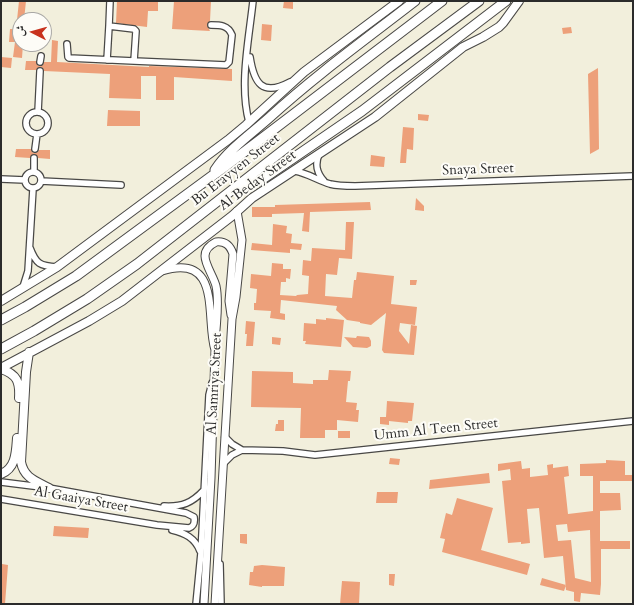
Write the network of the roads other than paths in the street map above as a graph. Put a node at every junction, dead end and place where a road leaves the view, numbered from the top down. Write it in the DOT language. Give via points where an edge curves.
graph roads {
  1 [pos="110,1"];
  2 [pos="254,1"];
  3 [pos="399,1"];
  4 [pos="415,1"];
  5 [pos="442,1"];
  6 [pos="479,1"];
  7 [pos="506,1"];
  8 [pos="519,1"];
  9 [pos="211,25"];
  10 [pos="109,26"];
  11 [pos="68,44"];
  12 [pos="248,45"];
  13 [pos="107,60"];
  14 [pos="134,61"];
  15 [pos="40,71"];
  16 [pos="298,77"];
  17 [pos="38,112"];
  18 [pos="249,122"];
  19 [pos="37,134"];
  20 [pos="35,149"];
  21 [pos="320,153"];
  22 [pos="34,158"];
  23 [pos="294,170"];
  24 [pos="34,172"];
  25 [pos="633,176"];
  26 [pos="1,179"];
  27 [pos="208,179"];
  28 [pos="25,180"];
  29 [pos="41,181"];
  30 [pos="325,182"];
  31 [pos="121,185"];
  32 [pos="33,189"];
  33 [pos="231,192"];
  34 [pos="237,211"];
  35 [pos="29,245"];
  36 [pos="57,267"];
  37 [pos="158,273"];
  38 [pos="23,288"];
  39 [pos="1,301"];
  40 [pos="232,319"];
  41 [pos="1,320"];
  42 [pos="1,348"];
  43 [pos="215,350"];
  44 [pos="29,352"];
  45 [pos="1,368"];
  46 [pos="214,380"];
  47 [pos="633,421"];
  48 [pos="225,437"];
  49 [pos="242,450"];
  50 [pos="224,463"];
  51 [pos="1,474"];
  52 [pos="1,482"];
  53 [pos="49,488"];
  54 [pos="204,490"];
  55 [pos="1,499"];
  56 [pos="148,506"];
  57 [pos="157,525"];
  58 [pos="201,553"];
  59 [pos="218,559"];
  60 [pos="196,604"];
  61 [pos="204,604"];
  62 [pos="215,604"];
  63 [pos="221,604"];
  1 -- 10 [label="street"];
  2 -- 12 [label="street"];
  3 -- 16 [label="main road"];
  4 -- 27 [label="highway" via="284,103 227,155"];
  5 -- 27 [label="highway, Bu Erayyen Street"];
  6 -- 33 [label="highway, Bu Erayyen Street" via="390,67"];
  7 -- 33 [label="highway" via="350,119 261,180"];
  8 -- 21 [label="main road, Al Beday Street" via="499,27 463,47 375,117"];
  9 -- 14 [label="street" via="225,26 232,35 229,62 226,65"];
  10 -- 13 [label="street"];
  10 -- 14 [label="street" via="136,30"];
  11 -- 13 [label="street" via="69,58"];
  12 -- 16 [label="street" via="253,76 262,85 267,88 281,87"];
  12 -- 18 [label="street" via="245,93"];
  13 -- 14 [label="street"];
  15 -- 17 [label="street"];
  16 -- 18 [label="main road"];
  17 -- 19 [label="street" via="45,116 48,124 44,131"];
  17 -- 19 [label="street" via="29,116 26,125"];
  18 -- 36 [label="main road"];
  19 -- 20 [label="street"];
  21 -- 23 [label="main road, Al Beday Street"];
  21 -- 30 [label="street" via="317,171"];
  22 -- 24 [label="street"];
  23 -- 30 [label="street, Snaya Street"];
  23 -- 34 [label="main road, Al Beday Street"];
  24 -- 28 [label="street" via="28,174"];
  24 -- 29 [label="street" via="39,175"];
  25 -- 30 [label="street, Snaya Street" via="355,186"];
  26 -- 28 [label="street"];
  27 -- 41 [label="highway, Bu Erayyen Street" via="76,276"];
  28 -- 32 [label="street"];
  29 -- 31 [label="street"];
  29 -- 32 [label="street" via="39,186"];
  32 -- 35 [label="street"];
  33 -- 42 [label="highway, Bu Erayyen Street" via="110,284 34,331"];
  34 -- 37 [label="main road, Al Beday Street"];
  34 -- 40 [label="street, Al Samriya Street" via="242,240"];
  35 -- 36 [label="street" via="38,263"];
  35 -- 38 [label="street" via="28,274"];
  36 -- 38 [label="main road"];
  37 -- 43 [label="street, Al Samriya Street" via="185,268 192,270 205,283 209,296 212,343"];
  37 -- 44 [label="main road, Al Beday Street" via="122,301"];
  38 -- 39 [label="main road"];
  40 -- 43 [label="street" via="232,251 225,243 216,242 208,247 205,256 217,292"];
  40 -- 48 [label="street, Al Samriya Street"];
  43 -- 46 [label="street, Al Samriya Street"];
  44 -- 45 [label="main road, Al Beday Street"];
  44 -- 53 [label="main road" via="23,469 26,474"];
  45 -- 51 [label="main road" via="13,375 20,389 15,459 9,469"];
  46 -- 54 [label="street, Al Samriya Street" via="209,395"];
  46 -- 61 [label="street, Al Samriya Street"];
  47 -- 49 [label="street, Umm Al Teen Street" via="315,455"];
  48 -- 49 [label="street"];
  48 -- 50 [label="street, Al Samriya Street"];
  49 -- 50 [label="street"];
  50 -- 59 [label="street, Al Samriya Street"];
  52 -- 53 [label="street, Al Gaaiya Street"];
  53 -- 56 [label="street, Al Gaaiya Street"];
  54 -- 56 [label="street, Al Gaaiya Street" via="184,505"];
  54 -- 58 [label="street, Al Samriya Street"];
  55 -- 57 [label="street, Al Gaaiya Street"];
  56 -- 57 [label="street, Al Gaaiya Street" via="190,514 194,520 189,528"];
  57 -- 58 [label="street, Al Gaaiya Street" via="185,534 196,542"];
  58 -- 60 [label="street, Al Samriya Street"];
  59 -- 62 [label="street, Al Samriya Street"];
  59 -- 63 [label="street, Al Samriya Street"];
}
